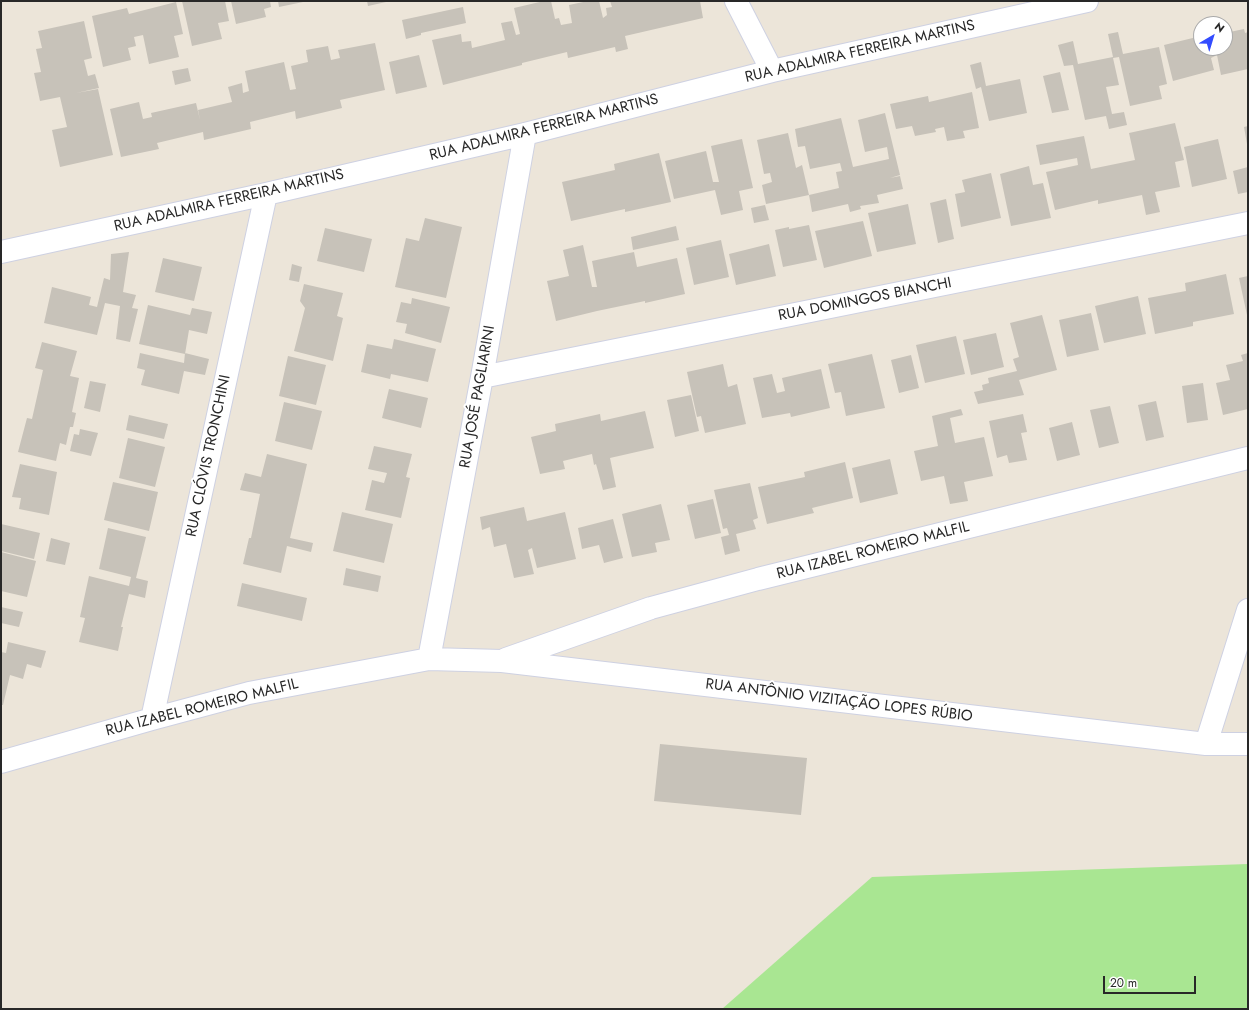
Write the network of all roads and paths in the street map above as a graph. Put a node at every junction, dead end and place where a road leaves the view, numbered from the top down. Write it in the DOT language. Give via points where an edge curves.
graph roads {
  1 [pos="736,1"];
  2 [pos="1088,1"];
  3 [pos="772,71"];
  4 [pos="524,134"];
  5 [pos="266,194"];
  6 [pos="1248,223"];
  7 [pos="1,252"];
  8 [pos="482,376"];
  9 [pos="1248,458"];
  10 [pos="1248,610"];
  11 [pos="429,659"];
  12 [pos="502,661"];
  13 [pos="152,719"];
  14 [pos="1206,744"];
  15 [pos="1248,744"];
  16 [pos="1,762"];
  1 -- 3 [label="street"];
  2 -- 3 [label="street, RUA ADALMIRA FERREIRA MARTINS"];
  3 -- 4 [label="street, RUA ADALMIRA FERREIRA MARTINS"];
  4 -- 5 [label="street, RUA ADALMIRA FERREIRA MARTINS"];
  4 -- 8 [label="street, RUA JOSÉ PAGLIARINI"];
  5 -- 7 [label="street, RUA ADALMIRA FERREIRA MARTINS"];
  5 -- 13 [label="street, RUA CLÓVIS TRONCHINI"];
  6 -- 8 [label="street, RUA DOMINGOS BIANCHI"];
  8 -- 11 [label="street, RUA JOSÉ PAGLIARINI"];
  9 -- 12 [label="street, RUA IZABEL ROMEIRO MALFIL" via="658,606"];
  10 -- 14 [label="street"];
  11 -- 12 [label="street, RUA ANTÔNIO VIZITAÇÃO LOPES RÚBIO"];
  11 -- 13 [label="street, RUA IZABEL ROMEIRO MALFIL" via="249,693"];
  12 -- 14 [label="street, RUA ANTÔNIO VIZITAÇÃO LOPES RÚBIO"];
  13 -- 16 [label="street, RUA IZABEL ROMEIRO MALFIL"];
  14 -- 15 [label="street, RUA ANTÔNIO VIZITAÇÃO LOPES RÚBIO"];
}
